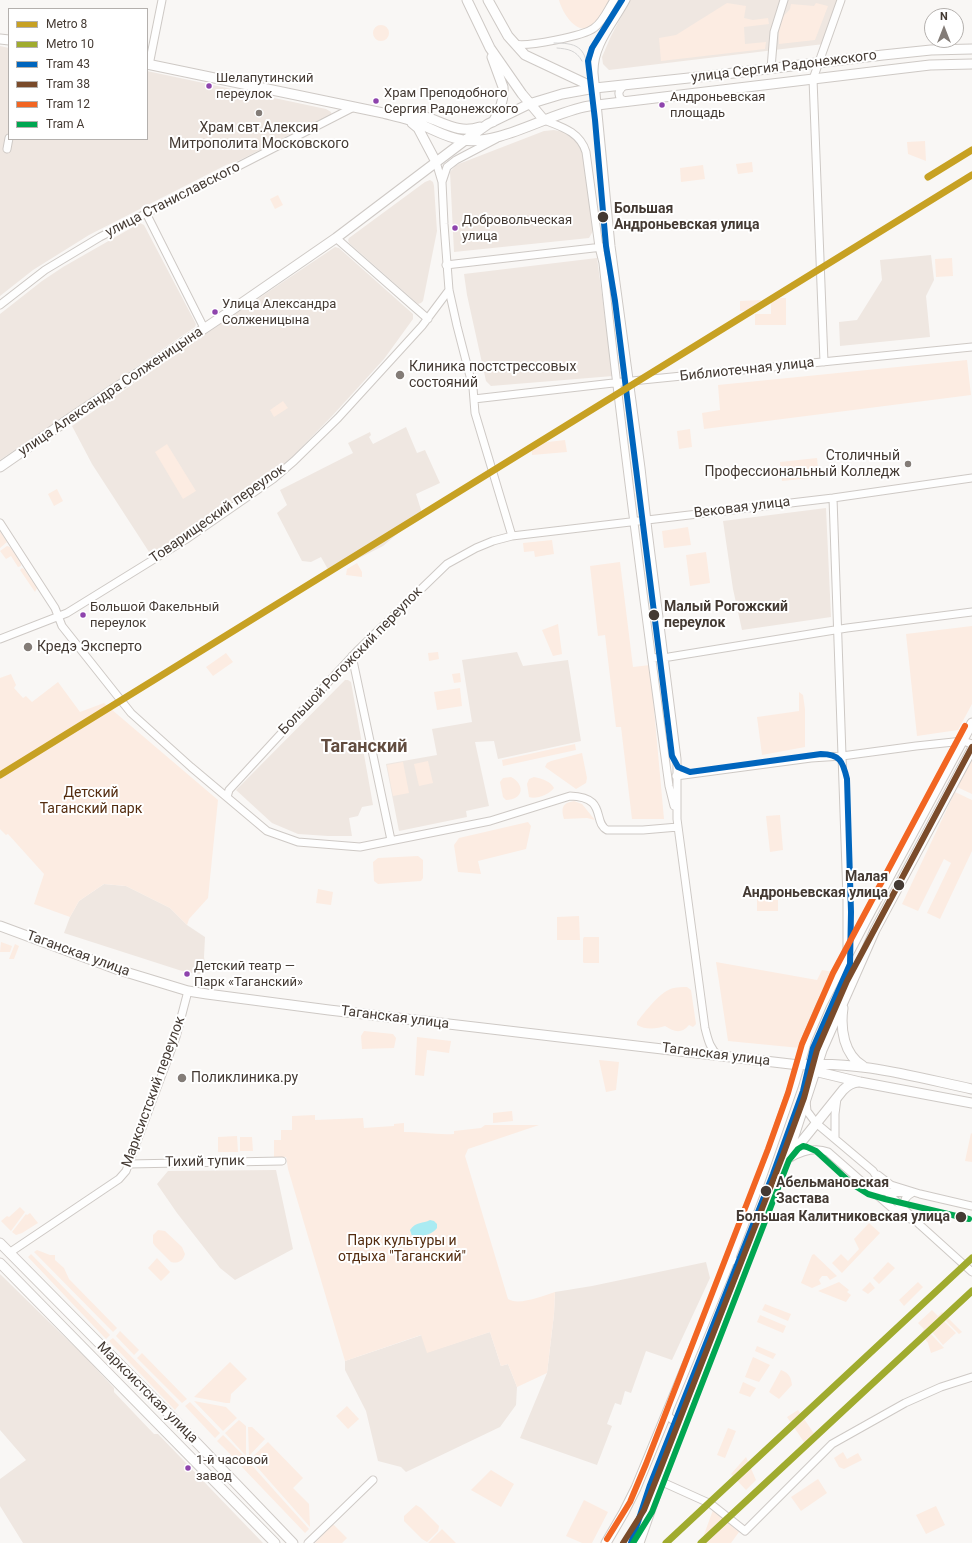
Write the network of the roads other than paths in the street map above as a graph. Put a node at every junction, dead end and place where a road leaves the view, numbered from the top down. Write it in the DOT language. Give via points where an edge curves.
graph roads {
  1 [pos="162,0"];
  2 [pos="467,0"];
  3 [pos="488,0"];
  4 [pos="614,0"];
  5 [pos="626,0"];
  6 [pos="784,0"];
  7 [pos="841,0"];
  8 [pos="515,44"];
  9 [pos="490,48"];
  10 [pos="972,49"];
  11 [pos="819,63"];
  12 [pos="972,64"];
  13 [pos="148,65"];
  14 [pos="771,68"];
  15 [pos="842,76"];
  16 [pos="813,79"];
  17 [pos="625,85"];
  18 [pos="596,88"];
  19 [pos="627,102"];
  20 [pos="529,104"];
  21 [pos="596,105"];
  22 [pos="354,107"];
  23 [pos="382,113"];
  24 [pos="544,120"];
  25 [pos="411,122"];
  26 [pos="491,123"];
  27 [pos="505,135"];
  28 [pos="9,140"];
  29 [pos="464,140"];
  30 [pos="7,149"];
  31 [pos="436,162"];
  32 [pos="442,182"];
  33 [pos="146,213"];
  34 [pos="336,238"];
  35 [pos="611,246"];
  36 [pos="599,247"];
  37 [pos="446,265"];
  38 [pos="449,290"];
  39 [pos="0,305"];
  40 [pos="428,319"];
  41 [pos="204,328"];
  42 [pos="972,347"];
  43 [pos="824,362"];
  44 [pos="630,382"];
  45 [pos="616,383"];
  46 [pos="474,399"];
  47 [pos="0,467"];
  48 [pos="972,478"];
  49 [pos="833,498"];
  50 [pos="647,519"];
  51 [pos="634,521"];
  52 [pos="0,524"];
  53 [pos="512,536"];
  54 [pos="972,612"];
  55 [pos="59,617"];
  56 [pos="837,630"];
  57 [pos="0,639"];
  58 [pos="352,656"];
  59 [pos="664,657"];
  60 [pos="652,658"];
  61 [pos="972,723"];
  62 [pos="962,741"];
  63 [pos="972,744"];
  64 [pos="972,749"];
  65 [pos="842,756"];
  66 [pos="676,776"];
  67 [pos="227,797"];
  68 [pos="677,819"];
  69 [pos="678,827"];
  70 [pos="392,840"];
  71 [pos="0,926"];
  72 [pos="848,956"];
  73 [pos="188,990"];
  74 [pos="844,997"];
  75 [pos="720,1056"];
  76 [pos="799,1065"];
  77 [pos="816,1067"];
  78 [pos="863,1067"];
  79 [pos="860,1082"];
  80 [pos="972,1089"];
  81 [pos="837,1098"];
  82 [pos="806,1101"];
  83 [pos="972,1103"];
  84 [pos="816,1123"];
  85 [pos="835,1138"];
  86 [pos="282,1161"];
  87 [pos="129,1164"];
  88 [pos="783,1165"];
  89 [pos="873,1171"];
  90 [pos="869,1188"];
  91 [pos="901,1188"];
  92 [pos="890,1193"];
  93 [pos="912,1193"];
  94 [pos="920,1194"];
  95 [pos="889,1205"];
  96 [pos="972,1206"];
  97 [pos="904,1210"];
  98 [pos="920,1225"];
  99 [pos="0,1243"];
  100 [pos="9,1253"];
  101 [pos="730,1259"];
  102 [pos="0,1263"];
  103 [pos="745,1265"];
  104 [pos="972,1272"];
  105 [pos="972,1377"];
  106 [pos="668,1411"];
  107 [pos="683,1417"];
  108 [pos="372,1480"];
  109 [pos="660,1481"];
  110 [pos="275,1543"];
  111 [pos="294,1543"];
  112 [pos="308,1543"];
  113 [pos="606,1543"];
  114 [pos="639,1543"];
  1 -- 13 [label="street"];
  2 -- 9 [label="main road"];
  3 -- 8 [label="main road"];
  4 -- 8 [label="street" via="592,30 546,42"];
  5 -- 18 [label="street" via="596,54"];
  6 -- 14 [label="street" via="774,32"];
  7 -- 11 [label="street"];
  8 -- 18 [label="main road" via="534,60"];
  9 -- 20 [label="main road"];
  9 -- 26 [label="main road" via="503,87 501,108"];
  10 -- 11 [label="main road, улица Сергия Радонежского" via="931,50"];
  11 -- 14 [label="main road, улица Сергия Радонежского"];
  11 -- 15 [label="street" via="824,73"];
  11 -- 16 [label="street"];
  12 -- 15 [label="main road, улица Сергия Радонежского" via="930,65"];
  13 -- 22 [label="main road"];
  14 -- 17 [label="main road, улица Сергия Радонежского"];
  15 -- 16 [label="main road, улица Сергия Радонежского"];
  16 -- 19 [label="main road, улица Сергия Радонежского"];
  16 -- 43 [label="street"];
  17 -- 18 [label="main road, улица Сергия Радонежского"];
  17 -- 19 [label="street" via="619,94 621,99"];
  18 -- 20 [label="main road" via="562,94"];
  18 -- 21 [label="street"];
  19 -- 21 [label="main road, улица Сергия Радонежского"];
  20 -- 24 [label="main road"];
  20 -- 26 [label="main road"];
  21 -- 24 [label="main road" via="571,110"];
  21 -- 35 [label="street"];
  22 -- 23 [label="main road"];
  22 -- 33 [label="street, улица Станиславского"];
  23 -- 25 [label="main road"];
  23 -- 26 [label="main road" via="428,117 462,130"];
  24 -- 27 [label="main road"];
  24 -- 36 [label="street" via="573,133 584,146"];
  25 -- 29 [label="main road" via="443,135"];
  25 -- 31 [label="main road" via="418,128"];
  26 -- 29 [label="main road"];
  27 -- 29 [label="main road"];
  27 -- 32 [label="street" via="452,162"];
  28 -- 30 [label="street"];
  29 -- 31 [label="main road"];
  31 -- 32 [label="street"];
  31 -- 34 [label="main road, улица Александра Солженицына"];
  32 -- 37 [label="street"];
  33 -- 39 [label="street, улица Станиславского" via="45,270"];
  33 -- 41 [label="street"];
  34 -- 40 [label="street"];
  34 -- 41 [label="main road, улица Александра Солженицына"];
  35 -- 36 [label="street"];
  35 -- 44 [label="street"];
  36 -- 37 [label="street"];
  36 -- 45 [label="street"];
  37 -- 38 [label="street"];
  38 -- 40 [label="street, Товарищеский переулок"];
  38 -- 46 [label="street"];
  40 -- 55 [label="street, Товарищеский переулок" via="338,418 273,479 181,542"];
  41 -- 47 [label="main road, улица Александра Солженицына"];
  42 -- 43 [label="street, Библиотечная улица"];
  43 -- 44 [label="street, Библиотечная улица"];
  44 -- 45 [label="street, Библиотечная улица"];
  44 -- 50 [label="street"];
  45 -- 46 [label="street, Библиотечная улица"];
  45 -- 51 [label="street"];
  46 -- 53 [label="street" via="475,413"];
  48 -- 49 [label="street, Вековая улица"];
  49 -- 50 [label="street, Вековая улица"];
  49 -- 56 [label="street"];
  50 -- 51 [label="street, Вековая улица"];
  50 -- 59 [label="street"];
  51 -- 53 [label="street, Вековая улица"];
  51 -- 60 [label="street"];
  52 -- 55 [label="street"];
  53 -- 58 [label="street, Большой Рогожский переулок" via="493,541 448,564"];
  54 -- 56 [label="street"];
  55 -- 57 [label="street, Товарищеский переулок"];
  55 -- 67 [label="street" via="62,626 131,713"];
  56 -- 59 [label="street"];
  56 -- 65 [label="street"];
  58 -- 67 [label="street, Большой Рогожский переулок" via="228,790"];
  58 -- 70 [label="street"];
  59 -- 60 [label="street"];
  59 -- 66 [label="street" via="677,759"];
  60 -- 68 [label="street" via="669,786"];
  61 -- 62 [label="main road"];
  62 -- 63 [label="street"];
  62 -- 65 [label="street"];
  62 -- 72 [label="main road"];
  64 -- 74 [label="main road" via="875,930"];
  65 -- 66 [label="street"];
  65 -- 72 [label="street"];
  66 -- 68 [label="street"];
  67 -- 70 [label="street" via="267,831 298,842 360,846"];
  68 -- 69 [label="street"];
  69 -- 70 [label="street" via="607,830 602,824 597,808 589,800 581,796 570,796 490,821"];
  69 -- 75 [label="street" via="707,1036 713,1051"];
  71 -- 73 [label="main road, Таганская улица" via="119,970"];
  72 -- 76 [label="main road" via="822,1004"];
  73 -- 75 [label="main road, Таганская улица" via="225,997"];
  73 -- 87 [label="street, Марксистский переулок" via="176,1037"];
  74 -- 77 [label="main road"];
  74 -- 78 [label="main road" via="842,1017 845,1040 853,1059"];
  75 -- 76 [label="main road, Таганская улица"];
  76 -- 77 [label="main road, Таганская улица"];
  76 -- 101 [label="main road" via="762,1175"];
  77 -- 78 [label="main road"];
  77 -- 79 [label="main road"];
  77 -- 82 [label="main road"];
  78 -- 80 [label="main road"];
  79 -- 81 [label="main road" via="848,1085"];
  79 -- 83 [label="main road"];
  81 -- 84 [label="main road"];
  81 -- 85 [label="street"];
  82 -- 84 [label="street" via="807,1111"];
  82 -- 88 [label="main road"];
  84 -- 85 [label="street"];
  84 -- 88 [label="main road"];
  85 -- 89 [label="street"];
  86 -- 87 [label="street, Тихий тупик"];
  87 -- 100 [label="street, Марксистский переулок" via="119,1178"];
  88 -- 90 [label="street" via="802,1152 825,1150"];
  88 -- 103 [label="main road"];
  89 -- 91 [label="street" via="891,1185"];
  89 -- 92 [label="street"];
  90 -- 92 [label="street"];
  90 -- 95 [label="street"];
  91 -- 92 [label="street"];
  91 -- 94 [label="street"];
  92 -- 93 [label="street"];
  92 -- 95 [label="street"];
  92 -- 97 [label="street"];
  93 -- 94 [label="street"];
  93 -- 97 [label="street" via="906,1196"];
  94 -- 96 [label="street"];
  95 -- 98 [label="street"];
  97 -- 98 [label="street"];
  98 -- 104 [label="street"];
  99 -- 100 [label="main road, Марксистская улица"];
  100 -- 111 [label="main road, Марксистская улица"];
  101 -- 103 [label="street"];
  101 -- 106 [label="main road"];
  102 -- 110 [label="main road, Марксистская улица"];
  103 -- 107 [label="main road"];
  105 -- 109 [label="street" via="905,1402 832,1444 745,1531 711,1504"];
  106 -- 107 [label="street" via="668,1416 674,1421 679,1421"];
  106 -- 113 [label="main road" via="636,1488"];
  107 -- 109 [label="main road"];
  108 -- 112 [label="street"];
  109 -- 114 [label="main road"];
}
